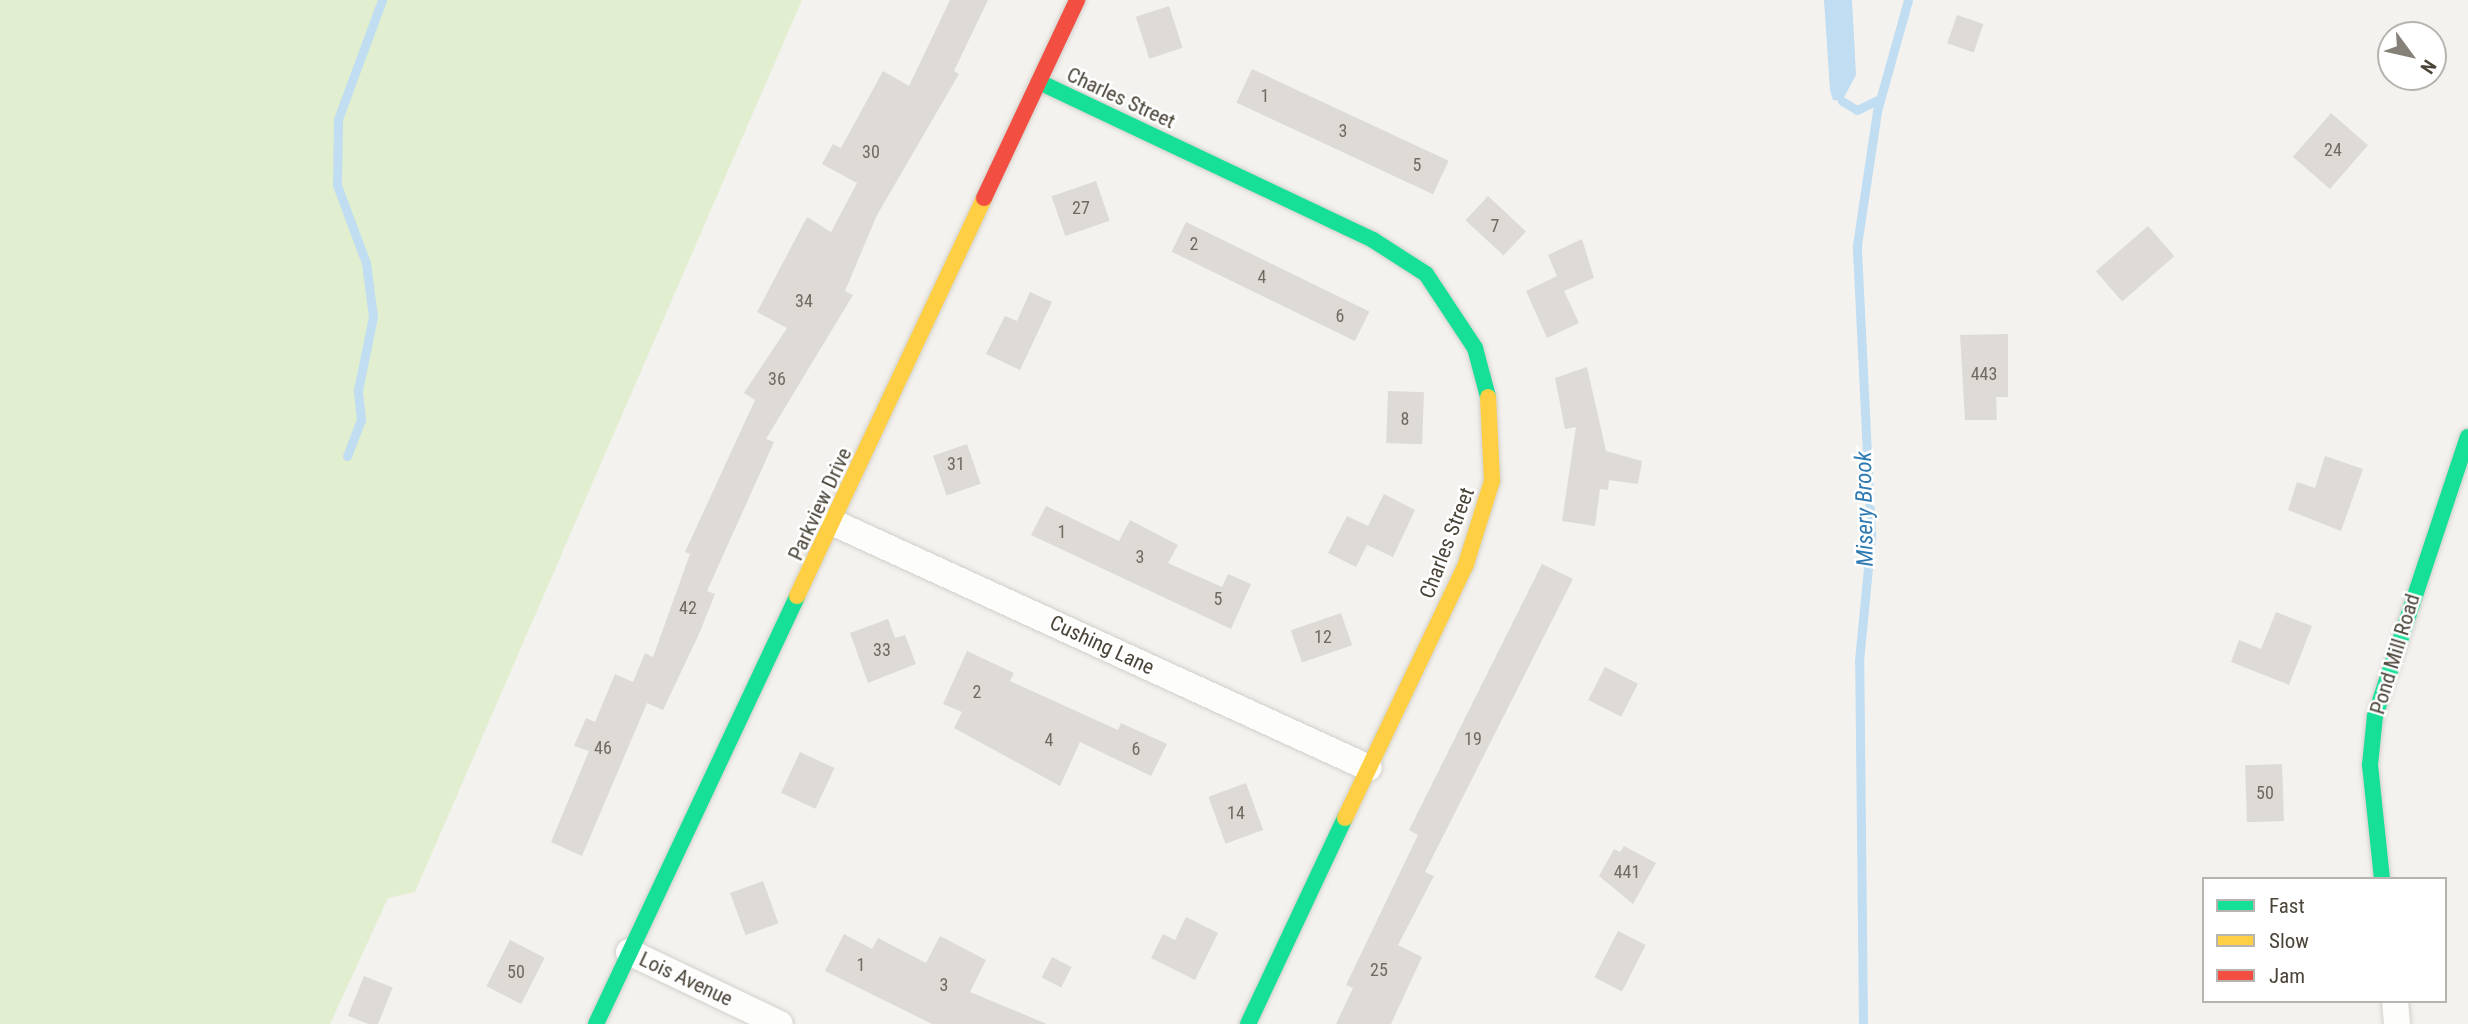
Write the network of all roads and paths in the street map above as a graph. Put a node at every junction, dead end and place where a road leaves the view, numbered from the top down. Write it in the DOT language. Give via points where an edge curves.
graph roads {
  1 [pos="1077,0"];
  2 [pos="1039,82"];
  3 [pos="2468,437"];
  4 [pos="834,523"];
  5 [pos="1369,768"];
  6 [pos="2382,877"];
  7 [pos="629,952"];
  8 [pos="2395,1003"];
  9 [pos="596,1024"];
  10 [pos="780,1024"];
  11 [pos="1248,1024"];
  12 [pos="2397,1024"];
  1 -- 2 [label="street, Parkview Drive"];
  2 -- 4 [label="street, Parkview Drive"];
  2 -- 5 [label="street, Charles Street" via="1402,256 1444,296 1475,348 1496,448 1485,516"];
  3 -- 6 [label="street, Pond Mill Road" via="2375,716 2370,765"];
  4 -- 5 [label="street, Cushing Lane"];
  4 -- 7 [label="street, Parkview Drive"];
  5 -- 11 [label="street, Charles Street"];
  7 -- 9 [label="street, Parkview Drive"];
  7 -- 10 [label="street, Lois Avenue"];
  8 -- 12 [label="street"];
}
